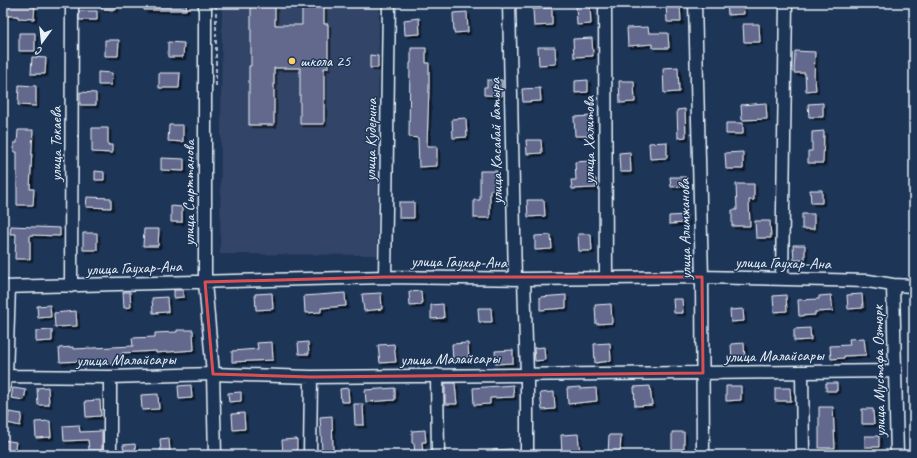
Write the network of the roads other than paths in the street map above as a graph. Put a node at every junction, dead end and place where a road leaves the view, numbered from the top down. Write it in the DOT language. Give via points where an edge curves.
graph roads {
  1 [pos="72,3"];
  2 [pos="205,3"];
  3 [pos="389,3"];
  4 [pos="509,3"];
  5 [pos="605,3"];
  6 [pos="696,3"];
  7 [pos="786,3"];
  8 [pos="385,277"];
  9 [pos="702,277"];
  10 [pos="606,278"];
  11 [pos="519,279"];
  12 [pos="782,279"];
  13 [pos="205,282"];
  14 [pos="893,285"];
  15 [pos="71,286"];
  16 [pos="914,286"];
  17 [pos="6,287"];
  18 [pos="895,371"];
  19 [pos="802,372"];
  20 [pos="703,373"];
  21 [pos="213,374"];
  22 [pos="527,375"];
  23 [pos="6,376"];
  24 [pos="437,376"];
  25 [pos="110,377"];
  26 [pos="311,377"];
  27 [pos="3,390"];
  28 [pos="110,455"];
  29 [pos="215,455"];
  30 [pos="310,455"];
  31 [pos="438,455"];
  32 [pos="527,455"];
  33 [pos="703,455"];
  34 [pos="803,455"];
  35 [pos="897,455"];
  1 -- 15 [label="street, улица Токаева"];
  2 -- 13 [label="street, улица Сырттанова"];
  3 -- 8 [label="street, улица Кудерина"];
  4 -- 11 [label="street, улица Касабай батыра"];
  5 -- 10 [label="street, улица Халитова"];
  6 -- 9 [label="street, улица Алимжанова"];
  7 -- 12 [label="street"];
  8 -- 11 [label="street, улица Гаухар-Ана"];
  8 -- 13 [label="street, улица Гаухар-Ана"];
  9 -- 10 [label="street, улица Гаухар-Ана"];
  9 -- 12 [label="street, улица Гаухар-Ана"];
  9 -- 20 [label="street, улица Алимжанова"];
  10 -- 11 [label="street, улица Гаухар-Ана"];
  11 -- 22 [label="street, улица Касабай батыра"];
  12 -- 14 [label="street, улица Гаухар-Ана" via="868,281"];
  13 -- 15 [label="street, улица Гаухар-Ана"];
  13 -- 21 [label="street, улица Сырттанова"];
  14 -- 16 [label="street, улица Гаухар-Ана"];
  14 -- 18 [label="street, улица Мустафа Озтюрк"];
  15 -- 17 [label="street, улица Гаухар-Ана"];
  17 -- 23 [label="street"];
  18 -- 19 [label="street, улица Малайсары"];
  18 -- 35 [label="street, улица Мустафа Озтюрк"];
  19 -- 20 [label="street, улица Малайсары"];
  19 -- 34 [label="street"];
  20 -- 22 [label="street, улица Малайсары"];
  20 -- 33 [label="street, улица Алимжанова"];
  21 -- 25 [label="street, улица Малайсары"];
  21 -- 26 [label="street, улица Малайсары"];
  21 -- 29 [label="street, улица Сырттанова"];
  22 -- 24 [label="street, улица Малайсары"];
  22 -- 32 [label="street, улица Касабай батыра"];
  23 -- 25 [label="street, улица Малайсары"];
  23 -- 27 [label="street"];
  24 -- 26 [label="street, улица Малайсары"];
  24 -- 31 [label="street"];
  25 -- 28 [label="street"];
  26 -- 30 [label="street"];
}
